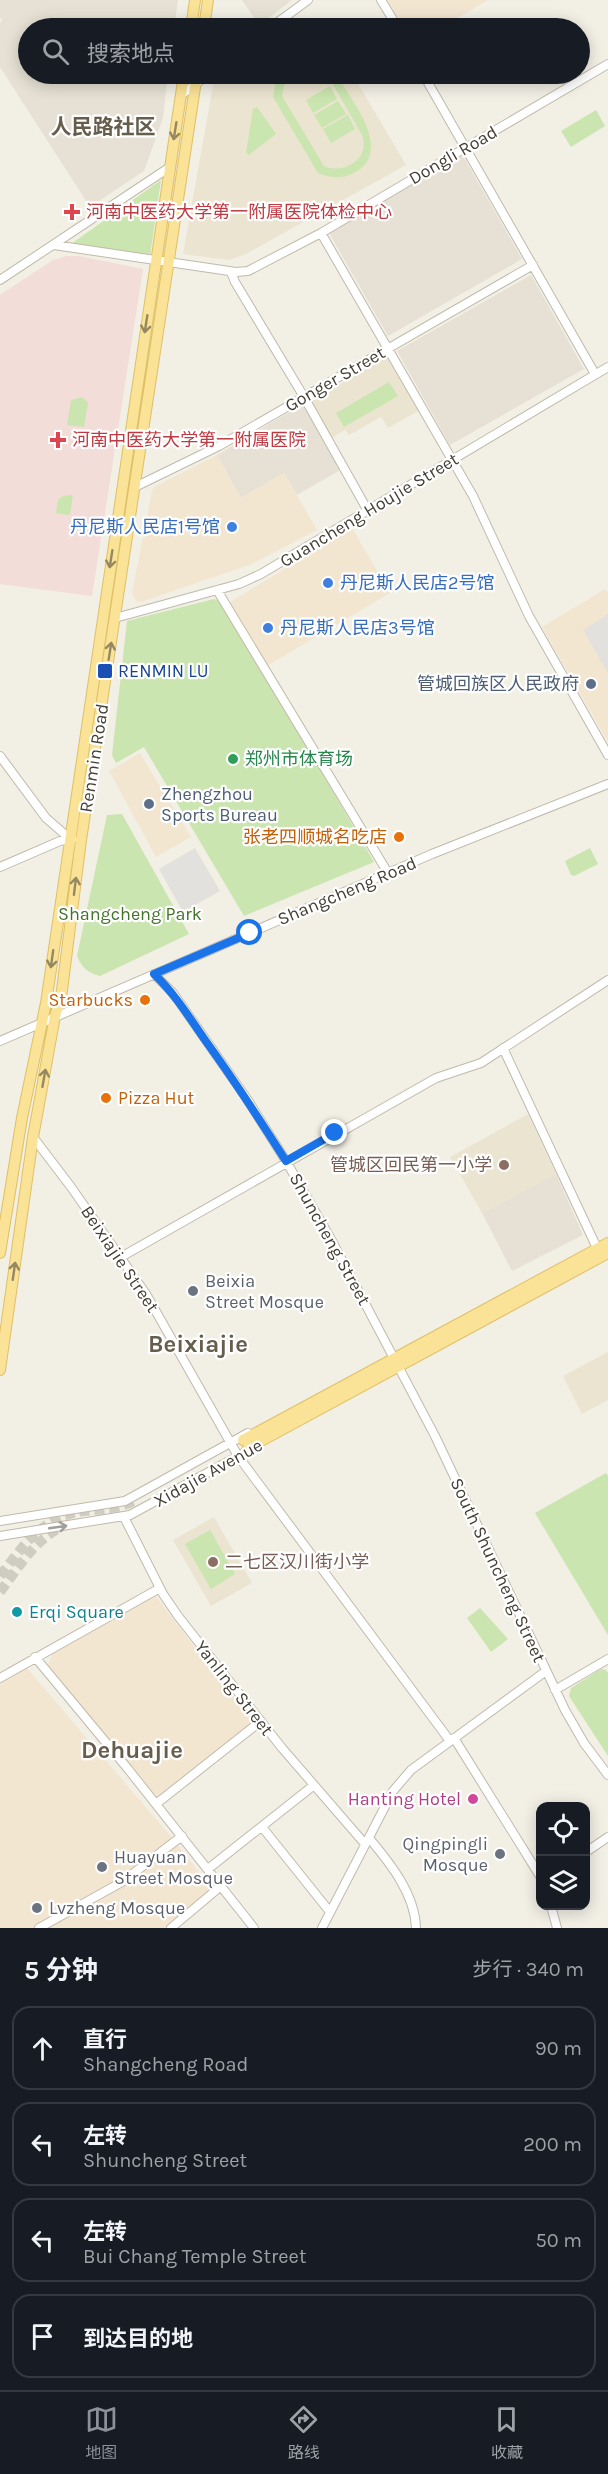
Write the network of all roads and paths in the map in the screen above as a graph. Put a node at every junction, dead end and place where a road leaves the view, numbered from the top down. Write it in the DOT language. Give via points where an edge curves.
graph roads {
  1 [pos="195,0"];
  2 [pos="208,0"];
  3 [pos="308,0"];
  4 [pos="381,0"];
  5 [pos="192,18"];
  6 [pos="205,18"];
  7 [pos="284,18"];
  8 [pos="392,18"];
  9 [pos="608,64"];
  10 [pos="590,75"];
  11 [pos="183,84"];
  12 [pos="191,84"];
  13 [pos="195,84"];
  14 [pos="429,84"];
  15 [pos="574,84"];
  16 [pos="181,95"];
  17 [pos="465,148"];
  18 [pos="170,167"];
  19 [pos="321,233"];
  20 [pos="54,245"];
  21 [pos="156,262"];
  22 [pos="169,263"];
  23 [pos="533,265"];
  24 [pos="231,272"];
  25 [pos="0,280"];
  26 [pos="389,348"];
  27 [pos="608,367"];
  28 [pos="595,374"];
  29 [pos="304,397"];
  30 [pos="453,460"];
  31 [pos="135,488"];
  32 [pos="368,511"];
  33 [pos="217,590"];
  34 [pos="115,618"];
  35 [pos="608,755"];
  36 [pos="0,756"];
  37 [pos="608,784"];
  38 [pos="69,838"];
  39 [pos="81,840"];
  40 [pos="0,867"];
  41 [pos="388,873"];
  42 [pos="154,974"];
  43 [pos="608,980"];
  44 [pos="55,1016"];
  45 [pos="41,1023"];
  46 [pos="0,1041"];
  47 [pos="503,1048"];
  48 [pos="33,1137"];
  49 [pos="286,1161"];
  50 [pos="608,1243"];
  51 [pos="597,1248"];
  52 [pos="0,1253"];
  53 [pos="608,1254"];
  54 [pos="121,1257"];
  55 [pos="396,1361"];
  56 [pos="0,1370"];
  57 [pos="246,1444"];
  58 [pos="234,1450"];
  59 [pos="124,1517"];
  60 [pos="0,1521"];
  61 [pos="0,1536"];
  62 [pos="160,1588"];
  63 [pos="35,1657"];
  64 [pos="608,1659"];
  65 [pos="546,1671"];
  66 [pos="0,1677"];
  67 [pos="555,1690"];
  68 [pos="261,1721"];
  69 [pos="452,1740"];
  70 [pos="608,1775"];
  71 [pos="314,1785"];
  72 [pos="156,1804"];
  73 [pos="262,1827"];
  74 [pos="182,1836"];
  75 [pos="608,1837"];
  76 [pos="367,1841"];
  77 [pos="590,1849"];
  78 [pos="208,1869"];
  79 [pos="536,1870"];
  80 [pos="221,1886"];
  81 [pos="552,1910"];
  82 [pos="330,1912"];
  83 [pos="39,1928"];
  84 [pos="171,1928"];
  85 [pos="254,1928"];
  86 [pos="322,1928"];
  87 [pos="416,1928"];
  88 [pos="556,1928"];
  1 -- 5 [label="main road"];
  2 -- 6 [label="main road"];
  3 -- 7 [label="street"];
  4 -- 8 [label="street"];
  9 -- 10 [label="street, Dongli Road"];
  11 -- 16 [label="main road, Renmin Road"];
  12 -- 16 [label="street"];
  13 -- 22 [label="main road, Renmin Road"];
  14 -- 17 [label="street"];
  15 -- 17 [label="street, Dongli Road"];
  16 -- 18 [label="main road, Renmin Road, one-way"];
  17 -- 19 [label="street, Dongli Road"];
  17 -- 23 [label="street"];
  18 -- 20 [label="street"];
  18 -- 21 [label="main road, Renmin Road"];
  19 -- 24 [label="street, Dongli Road" via="248,271"];
  19 -- 26 [label="street"];
  20 -- 21 [label="street, Dongli Road"];
  20 -- 25 [label="street"];
  21 -- 22 [label="street, Dongli Road"];
  21 -- 38 [label="main road, Renmin Road, one-way"];
  22 -- 24 [label="street, Dongli Road"];
  22 -- 31 [label="main road, Renmin Road"];
  23 -- 26 [label="street, Gonger Street"];
  23 -- 28 [label="street"];
  24 -- 29 [label="street"];
  26 -- 29 [label="street, Gonger Street"];
  26 -- 30 [label="street"];
  27 -- 28 [label="street, Guancheng Houjie Street"];
  28 -- 30 [label="street, Guancheng Houjie Street"];
  29 -- 31 [label="street, Gonger Street"];
  29 -- 32 [label="street"];
  30 -- 32 [label="street, Guancheng Houjie Street"];
  30 -- 35 [label="street" via="529,616"];
  31 -- 34 [label="main road, Renmin Road"];
  32 -- 33 [label="street, Guancheng Houjie Street" via="282,563"];
  33 -- 34 [label="street, Guancheng Houjie Street"];
  33 -- 41 [label="street"];
  39 -- 34 [label="main road, Renmin Road, one-way"];
  36 -- 38 [label="street" via="46,818"];
  37 -- 41 [label="street, Shangcheng Road"];
  38 -- 39 [label="street"];
  38 -- 40 [label="street"];
  38 -- 45 [label="main road, Renmin Road, one-way"];
  44 -- 39 [label="main road, Renmin Road, one-way" via="61,998"];
  41 -- 42 [label="street, Shangcheng Road"];
  42 -- 44 [label="street, Shangcheng Road"];
  42 -- 49 [label="street, Shuncheng Street" via="187,1012"];
  43 -- 47 [label="street"];
  44 -- 45 [label="street, Shangcheng Road"];
  48 -- 44 [label="main road, Renmin Road, one-way"];
  45 -- 46 [label="street, Shangcheng Road"];
  45 -- 52 [label="main road, Renmin Road"];
  47 -- 49 [label="street" via="481,1063 436,1078"];
  47 -- 51 [label="street"];
  48 -- 54 [label="street, Beixiajie Street"];
  56 -- 48 [label="main road, Renmin Road, one-way"];
  49 -- 54 [label="street"];
  49 -- 55 [label="street, Shuncheng Street"];
  50 -- 51 [label="main road, Xidajie Avenue"];
  51 -- 55 [label="main road, Xidajie Avenue"];
  53 -- 55 [label="main road, Xidajie Avenue"];
  54 -- 58 [label="street, Beixiajie Street"];
  55 -- 57 [label="main road, Xidajie Avenue"];
  55 -- 58 [label="street, Xidajie Avenue" via="379,1361"];
  55 -- 58 [label="street, Xidajie Avenue" via="387,1376"];
  55 -- 65 [label="street, South Shuncheng Street"];
  58 -- 59 [label="street, Xidajie Avenue"];
  58 -- 60 [label="street, Xidajie Avenue" via="116,1504"];
  58 -- 69 [label="street, Beixiajie Street"];
  61 -- 59 [label="street, Xidajie Avenue, one-way"];
  59 -- 62 [label="street, Yanling Street"];
  62 -- 63 [label="street"];
  62 -- 68 [label="street, Yanling Street"];
  63 -- 66 [label="street"];
  63 -- 72 [label="street"];
  64 -- 67 [label="street"];
  65 -- 67 [label="street, South Shuncheng Street"];
  65 -- 69 [label="street"];
  67 -- 70 [label="street, South Shuncheng Street" via="584,1743"];
  68 -- 71 [label="street, Yanling Street"];
  68 -- 72 [label="street"];
  69 -- 76 [label="street" via="402,1779"];
  69 -- 79 [label="street, Beixiajie Street"];
  71 -- 73 [label="street"];
  71 -- 76 [label="street, Yanling Street"];
  72 -- 74 [label="street"];
  73 -- 78 [label="street"];
  73 -- 82 [label="street"];
  74 -- 78 [label="street"];
  74 -- 83 [label="street" via="123,1882"];
  75 -- 77 [label="street"];
  76 -- 82 [label="street"];
  76 -- 87 [label="street, Yanling Street" via="386,1859 402,1884 416,1918"];
  78 -- 80 [label="street"];
  80 -- 84 [label="street"];
  80 -- 85 [label="street"];
  81 -- 88 [label="street"];
  82 -- 86 [label="street"];
}
